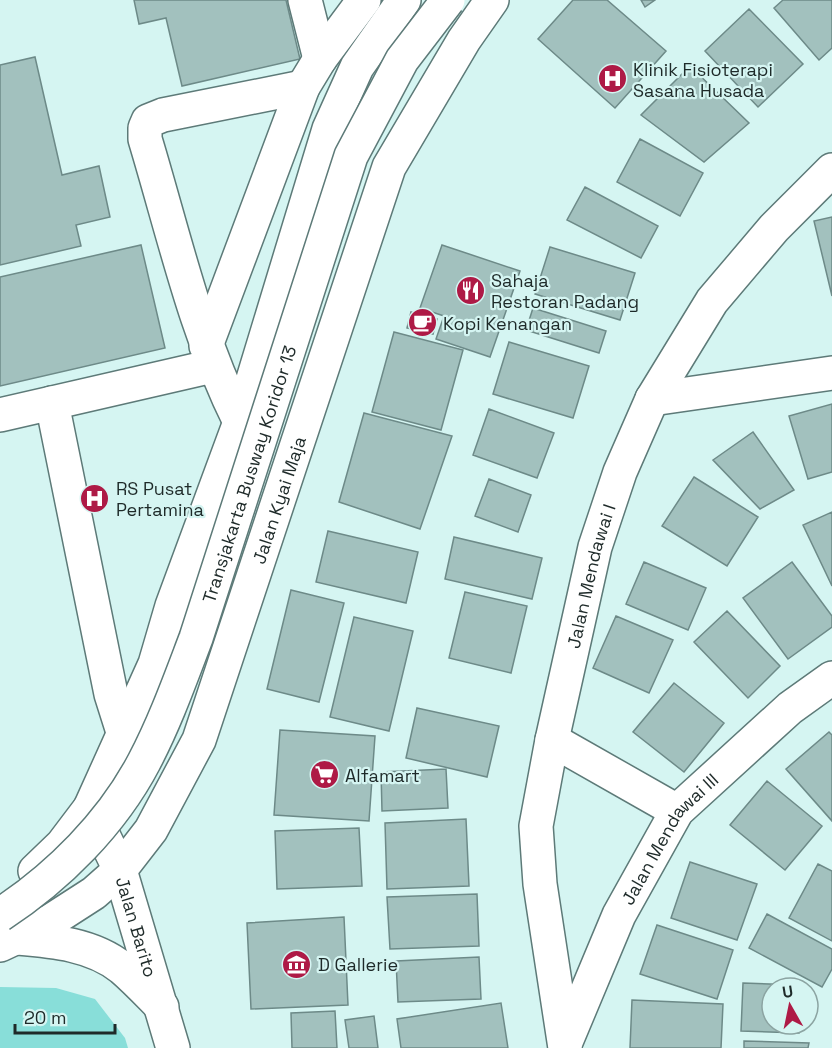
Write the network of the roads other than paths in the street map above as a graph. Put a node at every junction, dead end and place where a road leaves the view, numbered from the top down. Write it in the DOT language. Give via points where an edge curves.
graph roads {
  1 [pos="305,0"];
  2 [pos="364,0"];
  3 [pos="404,0"];
  4 [pos="448,0"];
  5 [pos="492,0"];
  6 [pos="320,59"];
  7 [pos="303,87"];
  8 [pos="832,170"];
  9 [pos="209,356"];
  10 [pos="832,373"];
  11 [pos="652,399"];
  12 [pos="52,403"];
  13 [pos="0,415"];
  14 [pos="240,422"];
  15 [pos="297,445"];
  16 [pos="832,678"];
  17 [pos="123,732"];
  18 [pos="552,740"];
  19 [pos="90,808"];
  20 [pos="677,811"];
  21 [pos="120,870"];
  22 [pos="0,898"];
  23 [pos="5,933"];
  24 [pos="162,1007"];
  25 [pos="565,1046"];
  26 [pos="173,1048"];
  1 -- 6 [label="main road"];
  2 -- 6 [label="main road"];
  3 -- 14 [label="main road" via="357,67 329,129"];
  4 -- 23 [label="main road, Transjakarta Busway Koridor 13, bridge" via="402,60 351,156 196,638 144,763 109,816 29,896"];
  5 -- 15 [label="main road, Jalan Kyai Maja" via="389,167"];
  6 -- 7 [label="main road"];
  7 -- 9 [label="main road"];
  7 -- 9 [label="main road" via="163,115 148,121 145,128"];
  8 -- 11 [label="main road, Jalan Mendawai I" via="774,228 712,301"];
  9 -- 12 [label="main road"];
  9 -- 14 [label="main road"];
  10 -- 11 [label="main road"];
  11 -- 18 [label="main road, Jalan Mendawai I" via="620,472 595,547"];
  12 -- 13 [label="main road"];
  12 -- 17 [label="main road" via="111,694"];
  14 -- 15 [label="main road"];
  14 -- 17 [label="main road" via="172,606 155,664"];
  15 -- 21 [label="main road, Jalan Kyai Maja" via="199,740 151,830"];
  16 -- 20 [label="main road, Jalan Mendawai III" via="790,708"];
  17 -- 19 [label="main road"];
  18 -- 20 [label="main road"];
  18 -- 25 [label="main road, Jalan Mendawai I" via="536,826 540,884"];
  19 -- 21 [label="main road, Jalan Barito"];
  19 -- 22 [label="main road" via="62,845"];
  20 -- 25 [label="main road, Jalan Mendawai III" via="619,915"];
  21 -- 23 [label="main road, Jalan Kyai Maja" via="94,893 49,922"];
  21 -- 24 [label="main road, Jalan Barito"];
  23 -- 24 [label="main road" via="90,951 120,967"];
  24 -- 26 [label="main road, Jalan Barito"];
}
